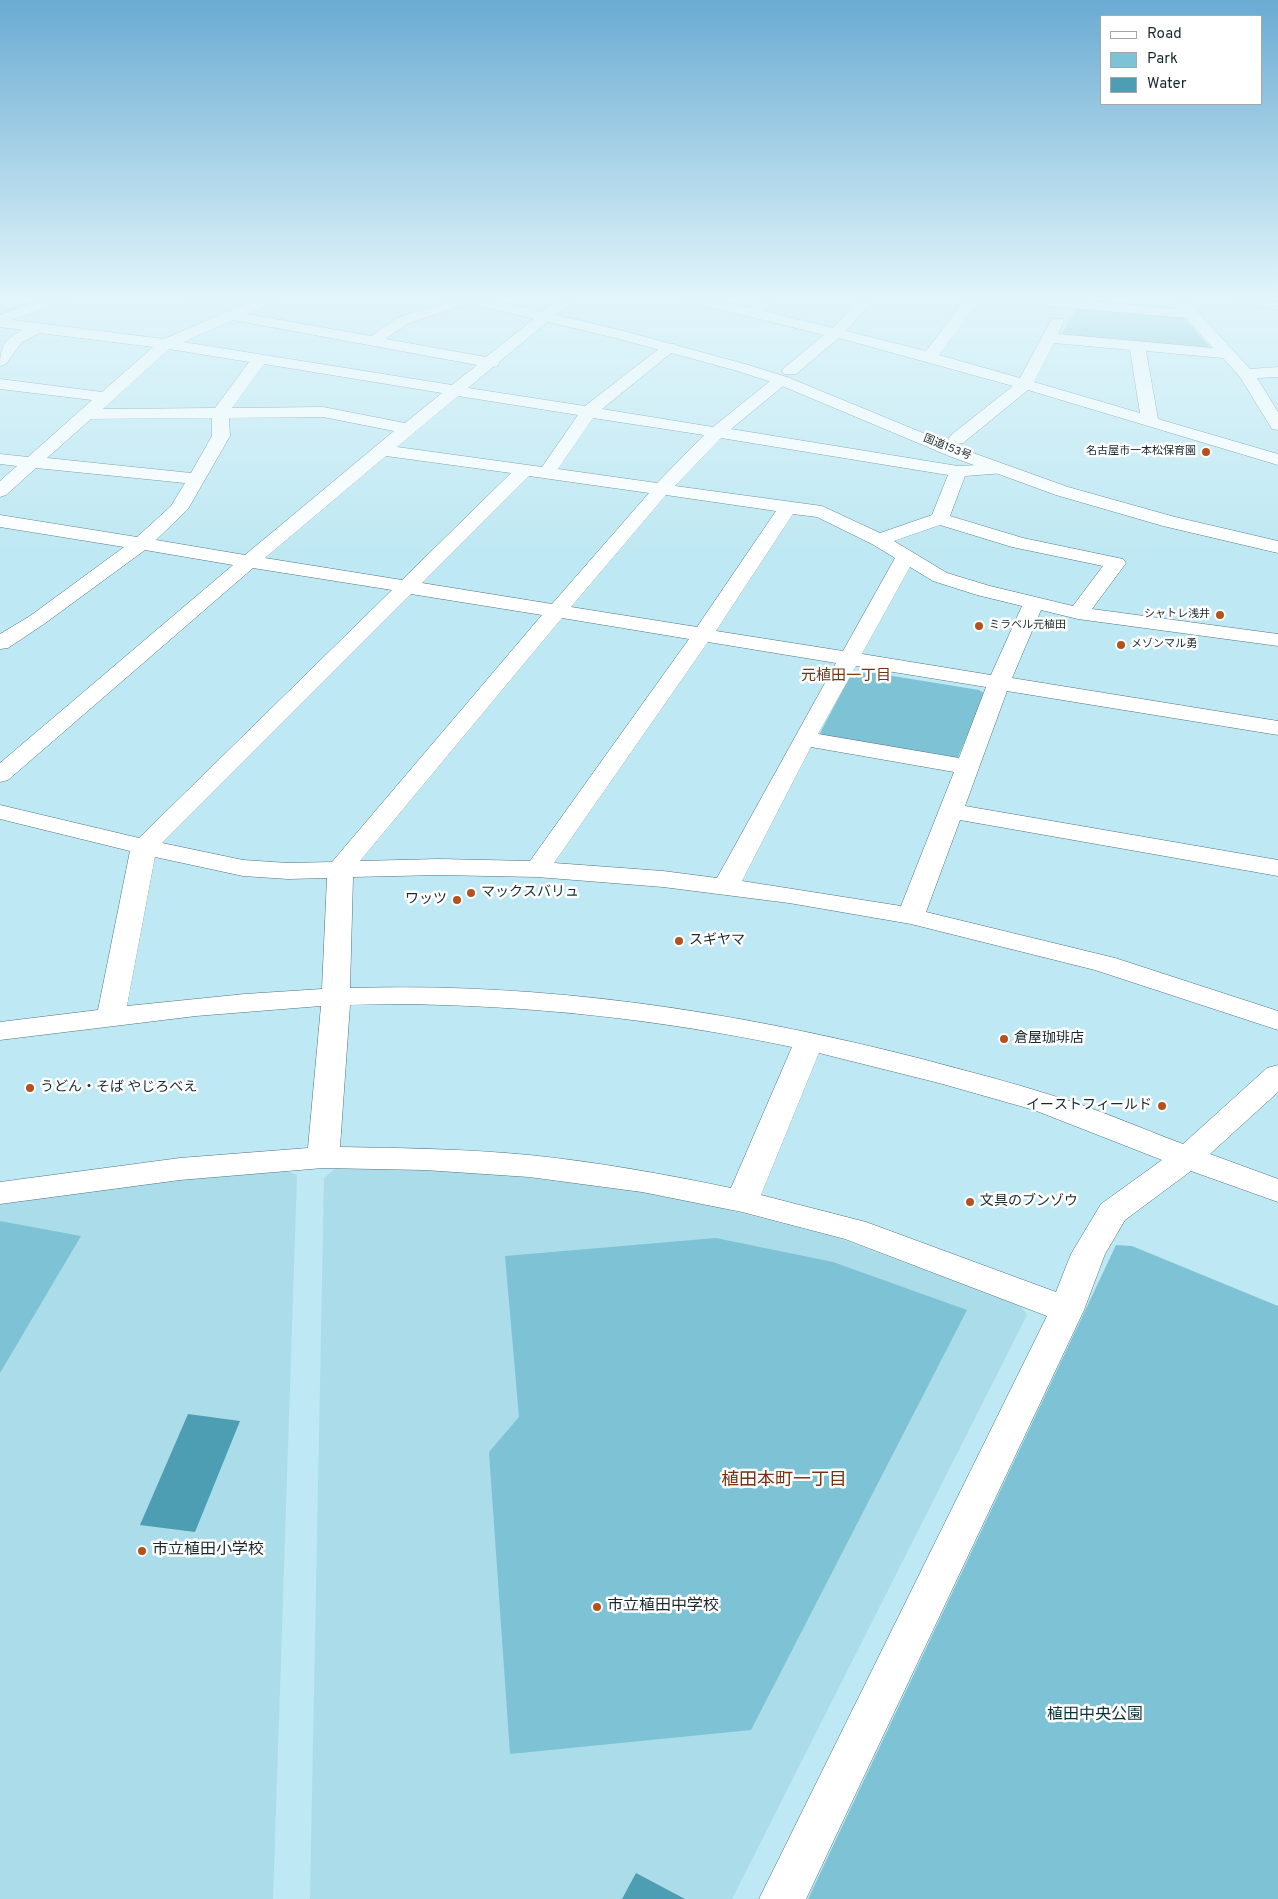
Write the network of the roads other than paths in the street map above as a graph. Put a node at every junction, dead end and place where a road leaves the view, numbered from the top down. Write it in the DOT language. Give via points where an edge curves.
graph roads {
  1 [pos="122,383"];
  2 [pos="242,383"];
  3 [pos="401,383"];
  4 [pos="465,383"];
  5 [pos="625,383"];
  6 [pos="778,383"];
  7 [pos="801,383"];
  8 [pos="811,383"];
  9 [pos="1020,383"];
  10 [pos="1143,383"];
  11 [pos="1251,383"];
  12 [pos="0,384"];
  13 [pos="1025,384"];
  14 [pos="454,391"];
  15 [pos="105,398"];
  16 [pos="589,411"];
  17 [pos="220,413"];
  18 [pos="86,414"];
  19 [pos="1150,422"];
  20 [pos="1278,425"];
  21 [pos="409,428"];
  22 [pos="717,432"];
  23 [pos="957,439"];
  24 [pos="384,450"];
  25 [pos="0,459"];
  26 [pos="1278,460"];
  27 [pos="33,461"];
  28 [pos="998,469"];
  29 [pos="524,470"];
  30 [pos="958,471"];
  31 [pos="547,473"];
  32 [pos="197,479"];
  33 [pos="662,490"];
  34 [pos="0,491"];
  35 [pos="788,507"];
  36 [pos="940,519"];
  37 [pos="0,521"];
  38 [pos="1278,536"];
  39 [pos="879,540"];
  40 [pos="141,544"];
  41 [pos="1278,546"];
  42 [pos="906,557"];
  43 [pos="249,562"];
  44 [pos="406,587"];
  45 [pos="1033,604"];
  46 [pos="556,612"];
  47 [pos="1078,613"];
  48 [pos="702,635"];
  49 [pos="1278,640"];
  50 [pos="0,643"];
  51 [pos="849,659"];
  52 [pos="999,683"];
  53 [pos="1278,728"];
  54 [pos="804,738"];
  55 [pos="968,767"];
  56 [pos="0,775"];
  57 [pos="950,811"];
  58 [pos="0,812"];
  59 [pos="144,847"];
  60 [pos="1278,868"];
  61 [pos="340,869"];
  62 [pos="537,869"];
  63 [pos="726,886"];
  64 [pos="911,916"];
  65 [pos="336,997"];
  66 [pos="111,1016"];
  67 [pos="1278,1021"];
  68 [pos="0,1031"];
  69 [pos="809,1040"];
  70 [pos="1278,1076"];
  71 [pos="323,1157"];
  72 [pos="1187,1158"];
  73 [pos="1278,1191"];
  74 [pos="0,1193"];
  75 [pos="742,1201"];
  76 [pos="1067,1310"];
  77 [pos="782,1899"];
  1 -- 15 [label="main road"];
  2 -- 17 [label="main road"];
  3 -- 14 [label="main road"];
  4 -- 14 [label="main road"];
  5 -- 16 [label="main road"];
  6 -- 22 [label="main road"];
  7 -- 28 [label="main road, 国道153号"];
  8 -- 23 [label="main road, 国道153号" via="846,392"];
  9 -- 13 [label="main road"];
  10 -- 19 [label="main road"];
  11 -- 20 [label="main road"];
  12 -- 15 [label="main road"];
  13 -- 19 [label="main road"];
  13 -- 23 [label="main road"];
  14 -- 16 [label="main road"];
  14 -- 21 [label="main road"];
  15 -- 18 [label="main road"];
  16 -- 22 [label="main road"];
  16 -- 31 [label="main road"];
  17 -- 18 [label="main road"];
  17 -- 21 [label="main road" via="323,412"];
  17 -- 32 [label="main road" via="220,436"];
  18 -- 27 [label="main road"];
  19 -- 26 [label="main road"];
  21 -- 24 [label="main road"];
  22 -- 30 [label="main road"];
  22 -- 33 [label="main road"];
  23 -- 38 [label="main road, 国道153号" via="1100,493"];
  24 -- 29 [label="main road"];
  24 -- 43 [label="main road"];
  25 -- 27 [label="main road"];
  27 -- 32 [label="main road"];
  27 -- 34 [label="main road"];
  28 -- 30 [label="main road"];
  28 -- 41 [label="main road, 国道153号" via="1063,492 1176,524"];
  29 -- 31 [label="main road"];
  29 -- 44 [label="main road"];
  30 -- 36 [label="main road"];
  31 -- 33 [label="main road"];
  32 -- 40 [label="main road" via="179,509"];
  33 -- 35 [label="main road"];
  33 -- 46 [label="main road"];
  35 -- 39 [label="main road" via="822,512"];
  35 -- 48 [label="main road"];
  36 -- 39 [label="main road"];
  36 -- 47 [label="main road" via="1020,543 1116,563"];
  37 -- 40 [label="main road"];
  39 -- 42 [label="main road"];
  40 -- 43 [label="main road"];
  40 -- 50 [label="main road"];
  42 -- 45 [label="main road" via="940,577"];
  42 -- 51 [label="main road"];
  43 -- 44 [label="main road"];
  43 -- 56 [label="main road"];
  44 -- 46 [label="main road"];
  44 -- 59 [label="main road"];
  45 -- 47 [label="main road"];
  45 -- 52 [label="main road"];
  46 -- 48 [label="main road"];
  46 -- 61 [label="main road"];
  47 -- 49 [label="main road"];
  48 -- 51 [label="main road"];
  48 -- 62 [label="main road"];
  51 -- 52 [label="main road"];
  51 -- 54 [label="main road"];
  52 -- 53 [label="main road"];
  52 -- 55 [label="main road"];
  54 -- 55 [label="main road"];
  54 -- 63 [label="main road"];
  55 -- 57 [label="main road"];
  57 -- 60 [label="main road"];
  57 -- 64 [label="main road"];
  58 -- 59 [label="main road"];
  59 -- 61 [label="main road" via="243,868 288,871"];
  59 -- 66 [label="main road"];
  61 -- 62 [label="main road"];
  61 -- 65 [label="main road"];
  62 -- 63 [label="main road"];
  63 -- 64 [label="main road"];
  64 -- 67 [label="main road" via="1105,964"];
  65 -- 66 [label="main road"];
  65 -- 69 [label="main road" via="460,996 607,1007"];
  65 -- 71 [label="main road"];
  66 -- 68 [label="main road"];
  69 -- 72 [label="main road" via="1044,1103"];
  69 -- 75 [label="main road"];
  70 -- 72 [label="main road"];
  71 -- 74 [label="main road" via="180,1169"];
  71 -- 75 [label="main road" via="529,1166 642,1181"];
  72 -- 73 [label="main road"];
  72 -- 76 [label="main road" via="1113,1212 1088,1254"];
  75 -- 76 [label="main road" via="854,1230"];
  76 -- 77 [label="main road"];
}
